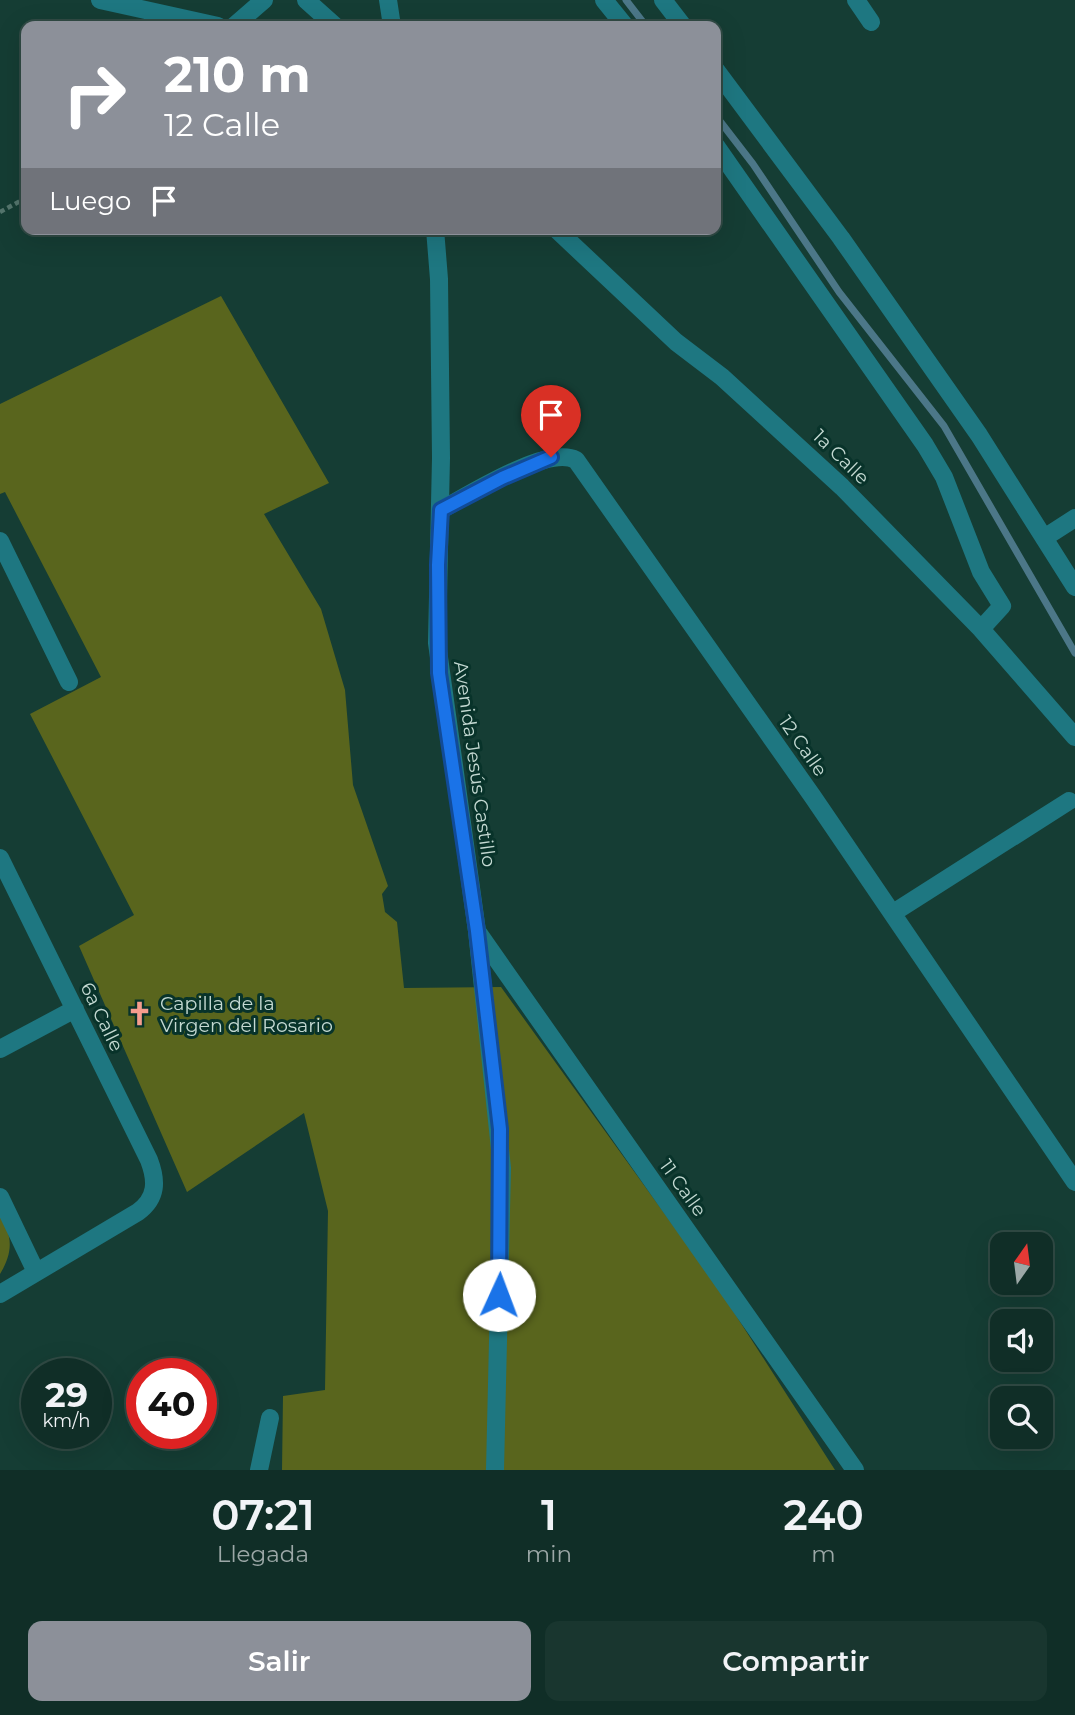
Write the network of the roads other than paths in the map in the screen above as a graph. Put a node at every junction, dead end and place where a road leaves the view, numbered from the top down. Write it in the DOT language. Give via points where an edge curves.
graph roads {
  1 [pos="100,0"];
  2 [pos="264,0"];
  3 [pos="306,0"];
  4 [pos="388,0"];
  5 [pos="604,0"];
  6 [pos="663,0"];
  7 [pos="856,0"];
  8 [pos="195,21"];
  9 [pos="240,21"];
  10 [pos="329,21"];
  11 [pos="391,21"];
  12 [pos="621,21"];
  13 [pos="679,21"];
  14 [pos="871,22"];
  15 [pos="721,77"];
  16 [pos="721,153"];
  17 [pos="435,235"];
  18 [pos="562,235"];
  19 [pos="441,510"];
  20 [pos="1075,518"];
  21 [pos="1044,538"];
  22 [pos="0,541"];
  23 [pos="1075,587"];
  24 [pos="981,629"];
  25 [pos="69,682"];
  26 [pos="1055,713"];
  27 [pos="1075,722"];
  28 [pos="1075,737"];
  29 [pos="1069,800"];
  30 [pos="0,858"];
  31 [pos="893,913"];
  32 [pos="477,931"];
  33 [pos="75,1009"];
  34 [pos="0,1049"];
  35 [pos="1075,1182"];
  36 [pos="0,1197"];
  37 [pos="35,1270"];
  38 [pos="0,1294"];
  39 [pos="270,1418"];
  40 [pos="259,1470"];
  41 [pos="495,1470"];
  42 [pos="855,1470"];
  1 -- 8 [label="street"];
  2 -- 9 [label="street"];
  3 -- 10 [label="street"];
  4 -- 11 [label="street"];
  5 -- 12 [label="street"];
  6 -- 13 [label="street"];
  7 -- 14 [label="street"];
  15 -- 21 [label="street" via="979,435"];
  16 -- 24 [label="street" via="901,408 944,477 981,572 1002,606"];
  17 -- 19 [label="street, Avenida Jesús Castillo"];
  18 -- 24 [label="street, 1a Calle" via="676,342 800,446"];
  19 -- 31 [label="street, 12 Calle" via="551,457 576,460"];
  19 -- 32 [label="street, Avenida Jesús Castillo" via="439,673"];
  20 -- 21 [label="street"];
  21 -- 23 [label="street"];
  22 -- 25 [label="street"];
  24 -- 26 [label="street, 1a Calle"];
  26 -- 27 [label="street"];
  26 -- 28 [label="street, 1a Calle"];
  29 -- 31 [label="street"];
  30 -- 33 [label="street, 6a Calle"];
  31 -- 35 [label="street, 12 Calle"];
  32 -- 41 [label="street, Avenida Jesús Castillo" via="502,1168"];
  32 -- 42 [label="street, 11 Calle"];
  33 -- 34 [label="street"];
  33 -- 37 [label="street, 6a Calle" via="155,1180 152,1197 138,1212"];
  36 -- 37 [label="street"];
  37 -- 38 [label="street"];
  39 -- 40 [label="street"];
}
